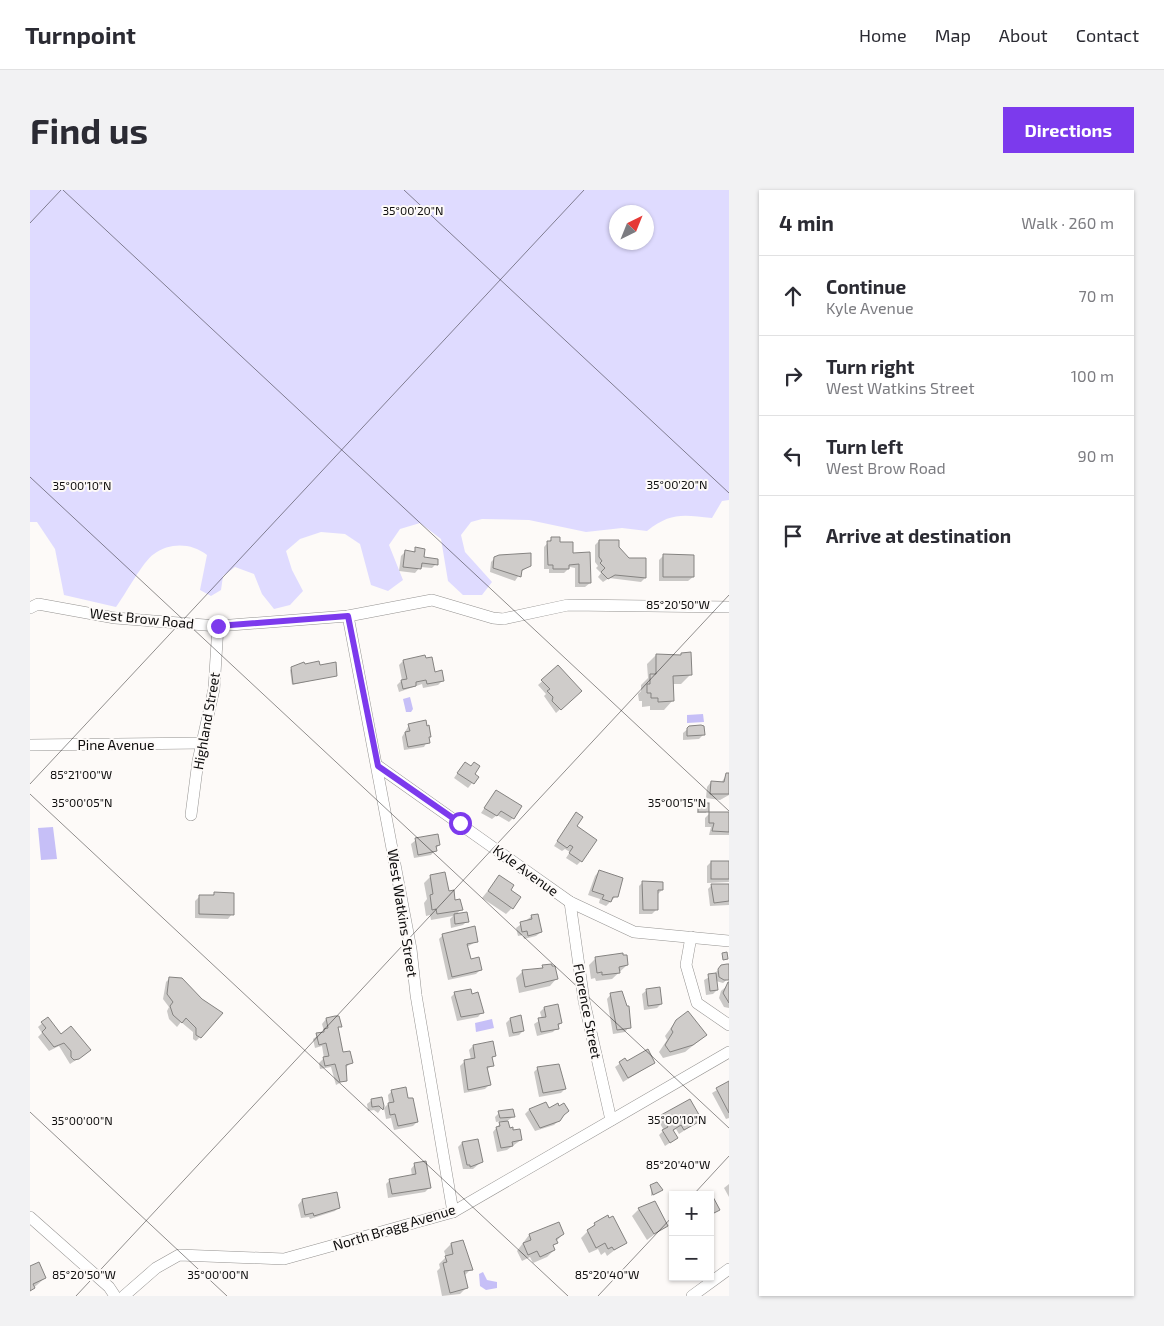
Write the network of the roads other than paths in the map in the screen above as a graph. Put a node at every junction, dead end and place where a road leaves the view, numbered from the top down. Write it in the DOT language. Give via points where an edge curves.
graph roads {
  1 [pos="729,607"];
  2 [pos="30,608"];
  3 [pos="348,616"];
  4 [pos="218,626"];
  5 [pos="203,744"];
  6 [pos="30,745"];
  7 [pos="378,766"];
  8 [pos="191,815"];
  9 [pos="570,902"];
  10 [pos="690,937"];
  11 [pos="729,941"];
  12 [pos="729,1025"];
  13 [pos="729,1052"];
  14 [pos="611,1120"];
  15 [pos="453,1212"];
  16 [pos="30,1217"];
  17 [pos="729,1269"];
  18 [pos="115,1296"];
  19 [pos="124,1296"];
  20 [pos="692,1296"];
  1 -- 3 [label="street, West Brow Road" via="568,605 503,619 432,600"];
  2 -- 4 [label="street, West Brow Road" via="38,604 115,618"];
  3 -- 4 [label="street, West Brow Road"];
  3 -- 7 [label="street, West Watkins Street"];
  4 -- 5 [label="street, Highland Street" via="214,689"];
  5 -- 6 [label="street, Pine Avenue"];
  5 -- 8 [label="street, Highland Street"];
  7 -- 9 [label="street, Kyle Avenue"];
  7 -- 15 [label="street, West Watkins Street"];
  9 -- 10 [label="street, Kyle Avenue" via="634,932"];
  9 -- 14 [label="street, Florence Street" via="584,1001"];
  10 -- 11 [label="street, Kyle Avenue"];
  10 -- 12 [label="street" via="686,966 697,1003"];
  13 -- 14 [label="street, North Bragg Avenue"];
  14 -- 15 [label="street, North Bragg Avenue"];
  15 -- 19 [label="street, North Bragg Avenue" via="284,1258 179,1255 156,1268"];
  16 -- 18 [label="street" via="110,1287"];
  17 -- 20 [label="street"];
}
